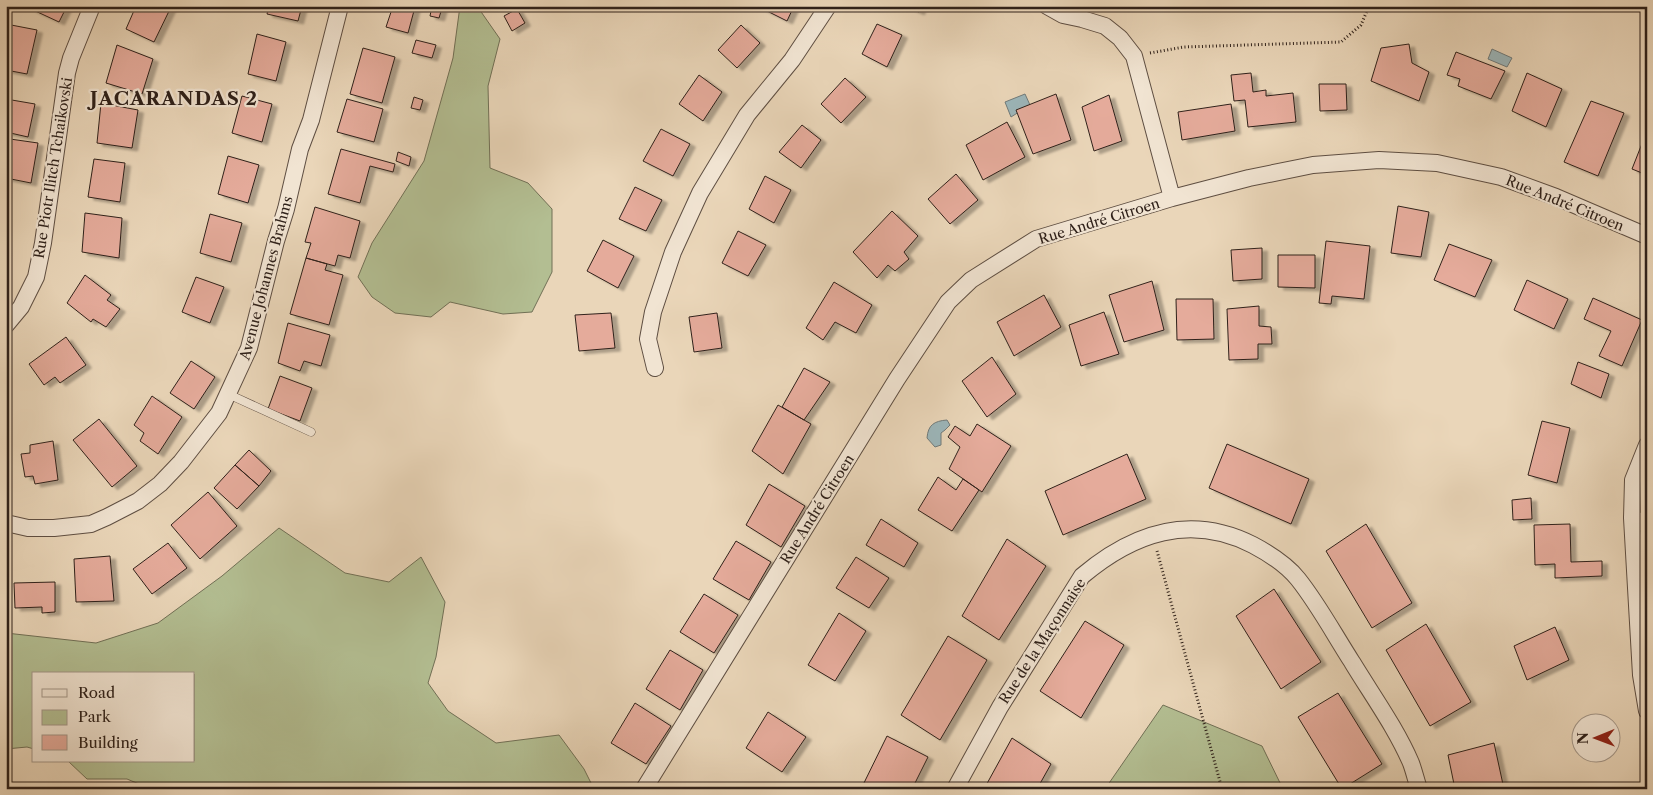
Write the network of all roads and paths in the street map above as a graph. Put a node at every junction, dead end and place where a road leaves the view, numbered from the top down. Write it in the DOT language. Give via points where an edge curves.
graph roads {
  1 [pos="92,6"];
  2 [pos="340,6"];
  3 [pos="828,6"];
  4 [pos="1047,6"];
  5 [pos="1368,6"];
  6 [pos="1134,56"];
  7 [pos="1172,198"];
  8 [pos="1647,236"];
  9 [pos="6,325"];
  10 [pos="655,368"];
  11 [pos="228,394"];
  12 [pos="311,432"];
  13 [pos="1647,445"];
  14 [pos="1639,521"];
  15 [pos="6,523"];
  16 [pos="1153,536"];
  17 [pos="1645,704"];
  18 [pos="644,789"];
  19 [pos="955,789"];
  20 [pos="1222,789"];
  21 [pos="1418,789"];
  1 -- 9 [label="street, Rue Piotr Ilitch Tchaikovski" via="67,73 36,277"];
  2 -- 11 [label="street, Avenue Johannes Brahms" via="249,348"];
  3 -- 10 [label="street" via="792,60 747,114 700,193 673,252 653,312 648,339"];
  4 -- 6 [label="street" via="1063,15 1105,26"];
  5 -- 6 [label="path" via="1360,25 1341,42 1184,47"];
  6 -- 7 [label="street"];
  7 -- 8 [label="street, Rue André Citroen" via="1313,165 1379,160 1436,163 1501,177"];
  7 -- 18 [label="street, Rue André Citroen" via="1036,239 971,280 948,302"];
  11 -- 12 [label="lane"];
  11 -- 15 [label="street, Avenue Johannes Brahms" via="219,413 173,472 138,501 91,524 28,528"];
  13 -- 14 [label="street" via="1633,480"];
  14 -- 17 [label="street" via="1641,675"];
  16 -- 19 [label="street, Rue de la Maçonnaise" via="1120,548 1082,576 1000,706"];
  16 -- 20 [label="path"];
  16 -- 21 [label="street, Rue de la Maçonnaise" via="1199,529 1220,532 1270,554 1284,565 1314,602 1380,707 1411,764"];
}
